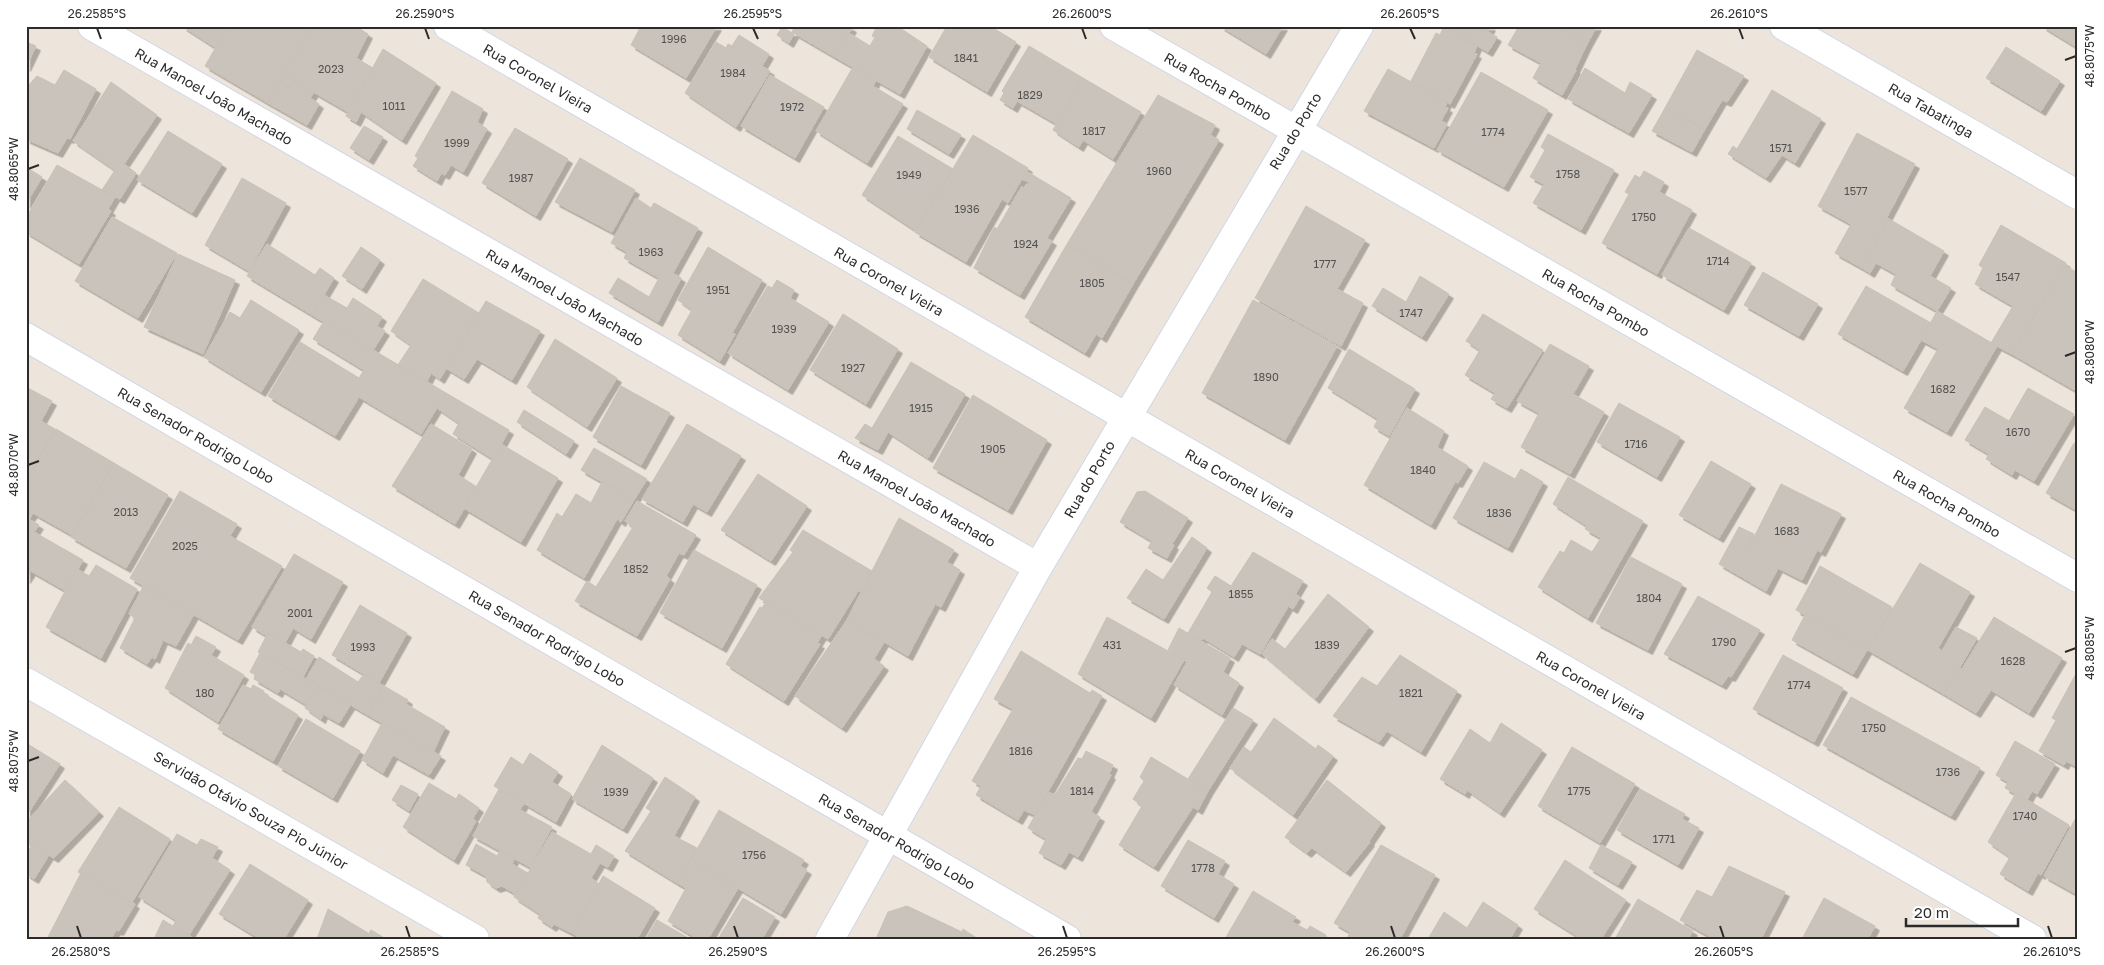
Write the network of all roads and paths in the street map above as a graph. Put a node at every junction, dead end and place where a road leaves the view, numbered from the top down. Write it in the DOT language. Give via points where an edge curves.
graph roads {
  1 [pos="92,26"];
  2 [pos="448,26"];
  3 [pos="1114,26"];
  4 [pos="1358,26"];
  5 [pos="1784,26"];
  6 [pos="1295,130"];
  7 [pos="2078,194"];
  8 [pos="26,337"];
  9 [pos="1125,417"];
  10 [pos="1038,567"];
  11 [pos="2078,578"];
  12 [pos="26,682"];
  13 [pos="888,835"];
  14 [pos="475,939"];
  15 [pos="830,939"];
  16 [pos="1067,939"];
  17 [pos="2032,939"];
  1 -- 10 [label="street, Rua Manoel João Machado"];
  2 -- 9 [label="street, Rua Coronel Vieira"];
  3 -- 6 [label="street, Rua Rocha Pombo"];
  4 -- 6 [label="street, Rua do Porto"];
  5 -- 7 [label="street, Rua Tabatinga"];
  6 -- 9 [label="street, Rua do Porto"];
  6 -- 11 [label="street, Rua Rocha Pombo"];
  8 -- 13 [label="street, Rua Senador Rodrigo Lobo"];
  9 -- 10 [label="street, Rua do Porto"];
  9 -- 17 [label="street, Rua Coronel Vieira"];
  10 -- 13 [label="street, Rua do Porto"];
  12 -- 14 [label="street, Servidão Otávio Souza Pio Júnior"];
  13 -- 15 [label="street, Rua do Porto"];
  13 -- 16 [label="street, Rua Senador Rodrigo Lobo"];
}
